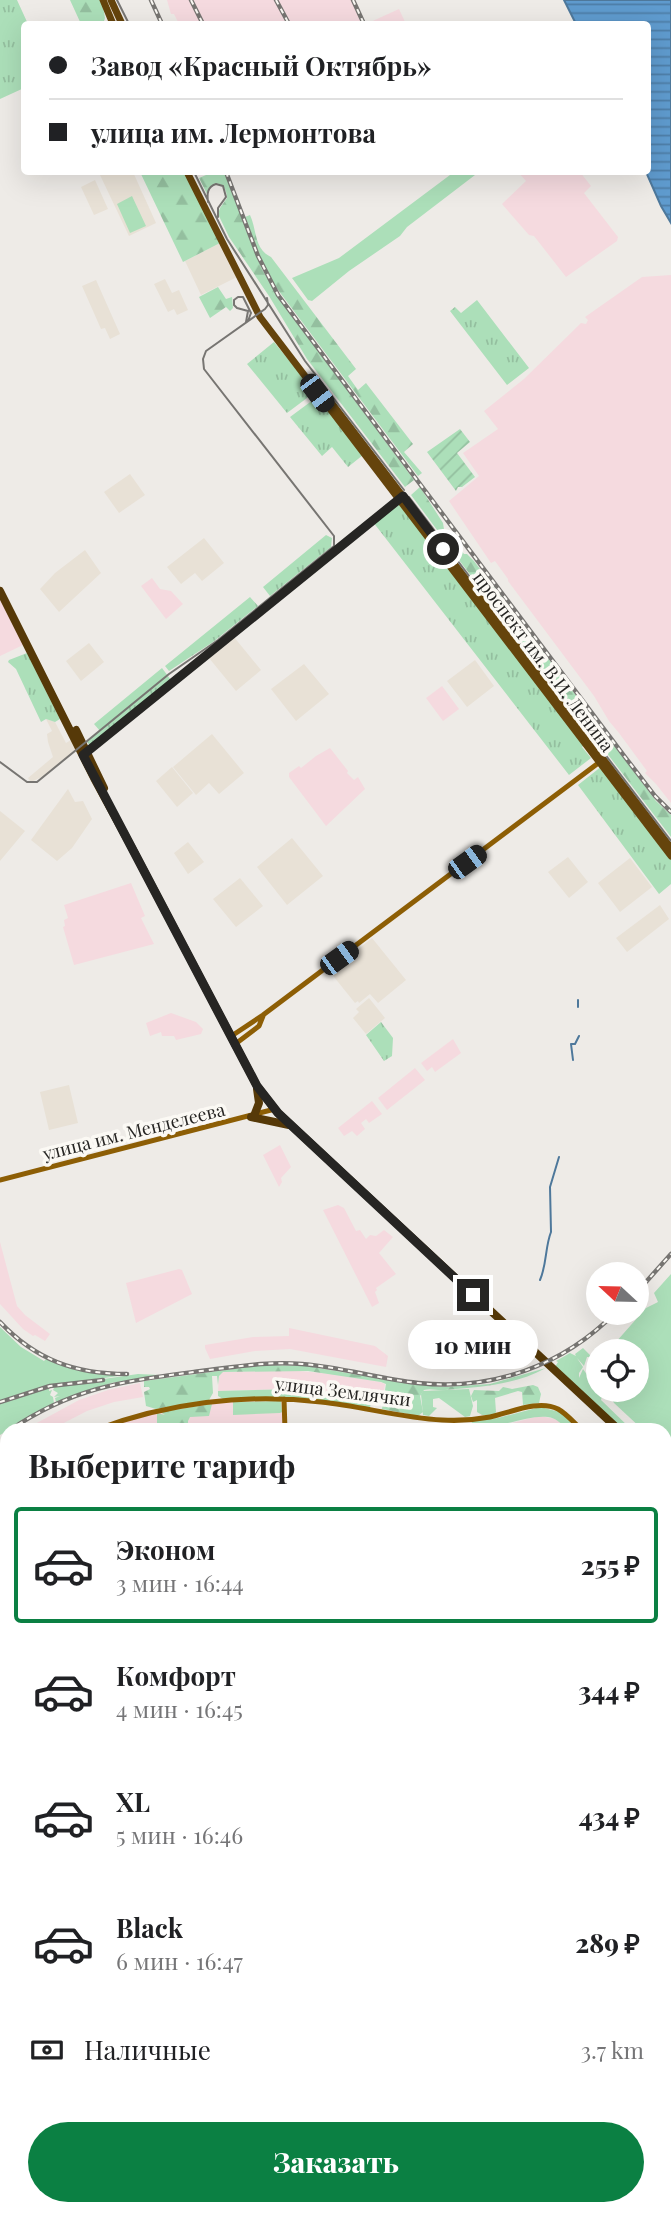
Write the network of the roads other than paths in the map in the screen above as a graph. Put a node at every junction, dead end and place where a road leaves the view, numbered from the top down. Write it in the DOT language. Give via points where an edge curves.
graph roads {
  1 [pos="103,0"];
  2 [pos="111,0"];
  3 [pos="112,21"];
  4 [pos="121,21"];
  5 [pos="191,175"];
  6 [pos="401,498"];
  7 [pos="0,589"];
  8 [pos="85,753"];
  9 [pos="601,760"];
  10 [pos="671,848"];
  11 [pos="671,856"];
  12 [pos="232,1041"];
  13 [pos="257,1086"];
  14 [pos="275,1109"];
  15 [pos="253,1116"];
  16 [pos="295,1128"];
  17 [pos="0,1180"];
  18 [pos="284,1399"];
  19 [pos="117,1423"];
  20 [pos="285,1423"];
  21 [pos="575,1423"];
  22 [pos="610,1423"];
  1 -- 3 [label="main road"];
  2 -- 4 [label="main road"];
  5 -- 6 [label="main road, проспект им. В.И. Ленина" via="257,304"];
  6 -- 8 [label="main road"];
  6 -- 9 [label="main road, проспект им. В.И. Ленина"];
  7 -- 8 [label="highway"];
  8 -- 12 [label="highway"];
  9 -- 10 [label="main road, проспект им. В.И. Ленина"];
  9 -- 11 [label="main road, проспект им. В.И. Ленина"];
  9 -- 12 [label="main road"];
  12 -- 13 [label="highway"];
  13 -- 14 [label="highway"];
  13 -- 15 [label="highway"];
  14 -- 15 [label="main road, улица им. Менделеева"];
  14 -- 16 [label="highway"];
  15 -- 16 [label="highway"];
  15 -- 17 [label="main road, улица им. Менделеева"];
  16 -- 22 [label="highway"];
  18 -- 19 [label="main road, улица Землячки" via="231,1399 157,1410"];
  18 -- 20 [label="main road"];
  18 -- 21 [label="main road, улица Землячки" via="454,1420 549,1406"];
}
